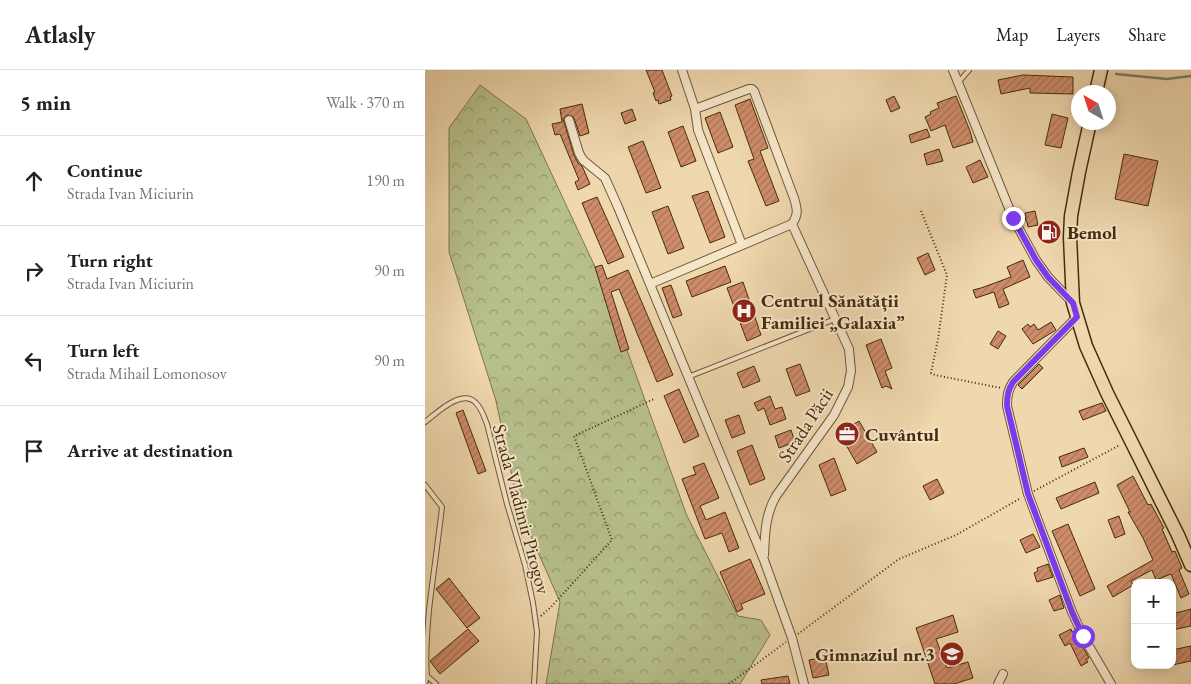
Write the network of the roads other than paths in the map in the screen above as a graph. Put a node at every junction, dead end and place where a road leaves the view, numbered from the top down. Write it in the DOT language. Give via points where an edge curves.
graph roads {
  1 [pos="682,70"];
  2 [pos="953,70"];
  3 [pos="969,70"];
  4 [pos="1101,70"];
  5 [pos="958,83"];
  6 [pos="1098,85"];
  7 [pos="695,108"];
  8 [pos="569,120"];
  9 [pos="1088,130"];
  10 [pos="792,224"];
  11 [pos="742,245"];
  12 [pos="650,284"];
  13 [pos="1073,303"];
  14 [pos="1077,317"];
  15 [pos="835,319"];
  16 [pos="688,376"];
  17 [pos="425,422"];
  18 [pos="425,486"];
  19 [pos="764,560"];
  20 [pos="1191,565"];
  21 [pos="1003,674"];
  22 [pos="427,676"];
  23 [pos="425,684"];
  24 [pos="436,684"];
  25 [pos="534,684"];
  26 [pos="804,684"];
  27 [pos="998,684"];
  28 [pos="1111,684"];
  1 -- 7 [label="street"];
  2 -- 5 [label="street"];
  3 -- 5 [label="lane"];
  4 -- 6 [label="main road"];
  5 -- 13 [label="street" via="1013,218 1048,277"];
  7 -- 10 [label="street" via="754,90 798,210"];
  7 -- 11 [label="street" via="698,130"];
  8 -- 12 [label="street, Strada Păcii" via="583,160 605,178"];
  9 -- 13 [label="main road" via="1071,216"];
  10 -- 11 [label="street"];
  10 -- 15 [label="street, Strada Păcii"];
  11 -- 12 [label="street"];
  12 -- 16 [label="street, Strada Păcii"];
  13 -- 14 [label="main road"];
  14 -- 20 [label="main road" via="1086,346"];
  14 -- 28 [label="street" via="1013,382 1007,406 1028,494 1075,620"];
  15 -- 16 [label="lane"];
  15 -- 19 [label="street, Strada Păcii" via="849,349 851,371 848,387 834,415 770,506 765,525"];
  16 -- 19 [label="street, Strada Păcii"];
  17 -- 25 [label="lane, Strada Vladimir Pirogov" via="444,406 459,398 467,398 475,401 487,424 525,565 536,621"];
  18 -- 22 [label="lane" via="442,507 427,635"];
  19 -- 26 [label="street, Strada Păcii" via="792,638"];
  21 -- 27 [label="street"];
  22 -- 23 [label="lane"];
  22 -- 24 [label="lane"];
}
